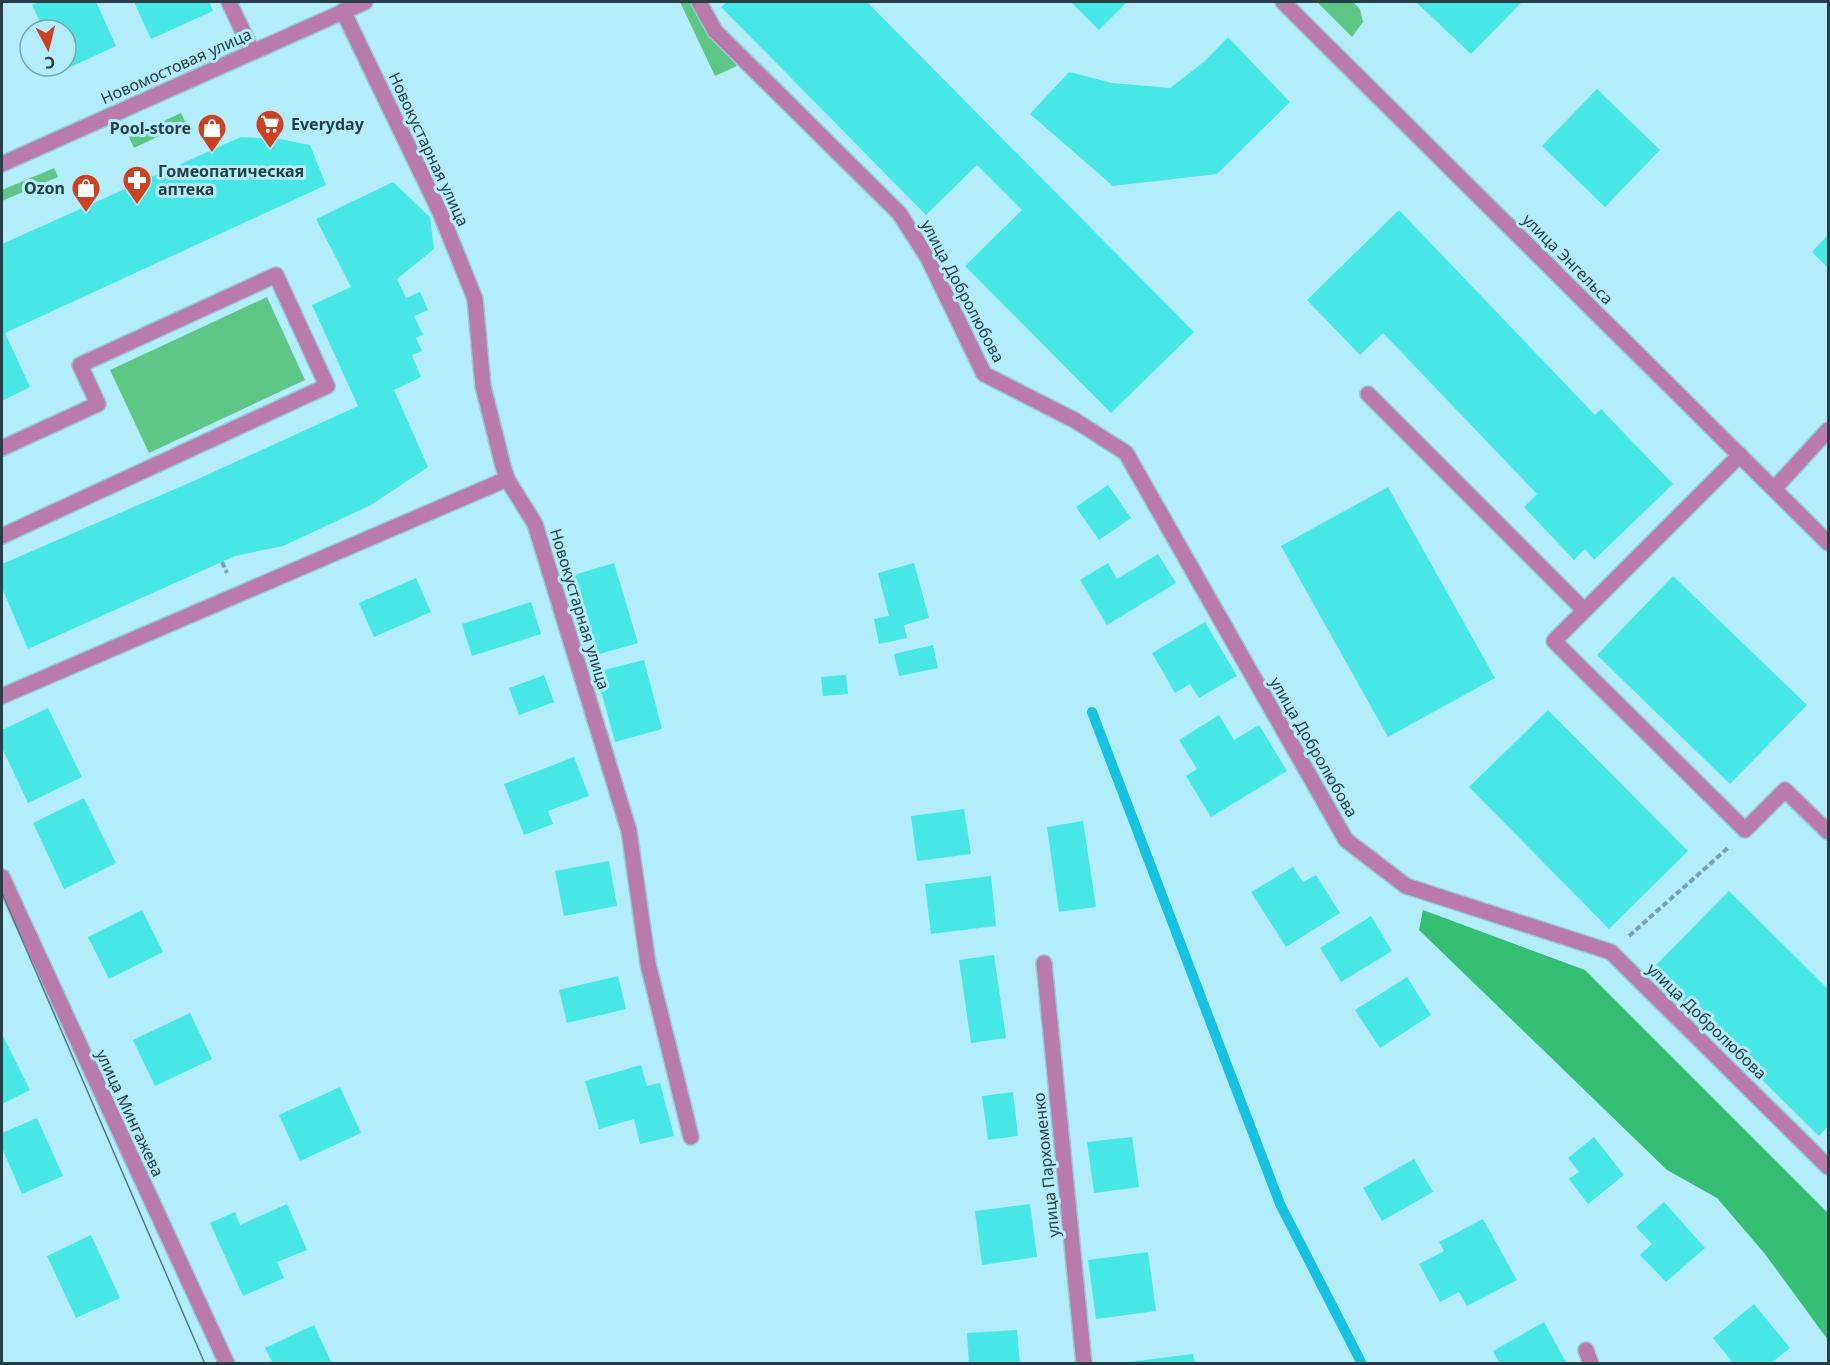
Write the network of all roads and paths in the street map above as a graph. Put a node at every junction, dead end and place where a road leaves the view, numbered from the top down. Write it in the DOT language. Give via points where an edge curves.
graph roads {
  1 [pos="229,2"];
  2 [pos="365,2"];
  3 [pos="699,2"];
  4 [pos="1283,2"];
  5 [pos="343,11"];
  6 [pos="252,51"];
  7 [pos="2,164"];
  8 [pos="1368,394"];
  9 [pos="1828,430"];
  10 [pos="2,448"];
  11 [pos="1740,455"];
  12 [pos="507,479"];
  13 [pos="1774,489"];
  14 [pos="2,536"];
  15 [pos="1828,543"];
  16 [pos="1584,610"];
  17 [pos="2,696"];
  18 [pos="1828,832"];
  19 [pos="1717,858"];
  20 [pos="2,877"];
  21 [pos="1611,952"];
  22 [pos="1044,963"];
  23 [pos="691,1137"];
  24 [pos="1828,1167"];
  25 [pos="227,1364"];
  26 [pos="1084,1364"];
  1 -- 6 [label="street"];
  2 -- 5 [label="street, Новомостовая улица"];
  3 -- 21 [label="street, улица Добролюбова" via="715,30 899,213 928,258 984,374 1076,421 1126,453 1346,840 1406,886"];
  4 -- 11 [label="street, улица Энгельса"];
  5 -- 6 [label="street, Новомостовая улица"];
  5 -- 12 [label="street, Новокустарная улица" via="440,212 475,298 483,386"];
  6 -- 7 [label="street, Новомостовая улица"];
  8 -- 16 [label="street"];
  9 -- 13 [label="street"];
  10 -- 14 [label="street" via="98,404 80,365 276,274 327,386"];
  11 -- 13 [label="street, улица Энгельса"];
  11 -- 16 [label="street"];
  12 -- 17 [label="street"];
  12 -- 23 [label="street, Новокустарная улица" via="535,524 629,831 648,964"];
  13 -- 15 [label="street, улица Энгельса"];
  16 -- 18 [label="street" via="1554,641 1745,830 1785,789"];
  19 -- 21 [label="path"];
  20 -- 25 [label="street, улица Мингажева"];
  21 -- 24 [label="street, улица Добролюбова"];
  22 -- 26 [label="street, улица Пархоменко"];
}
